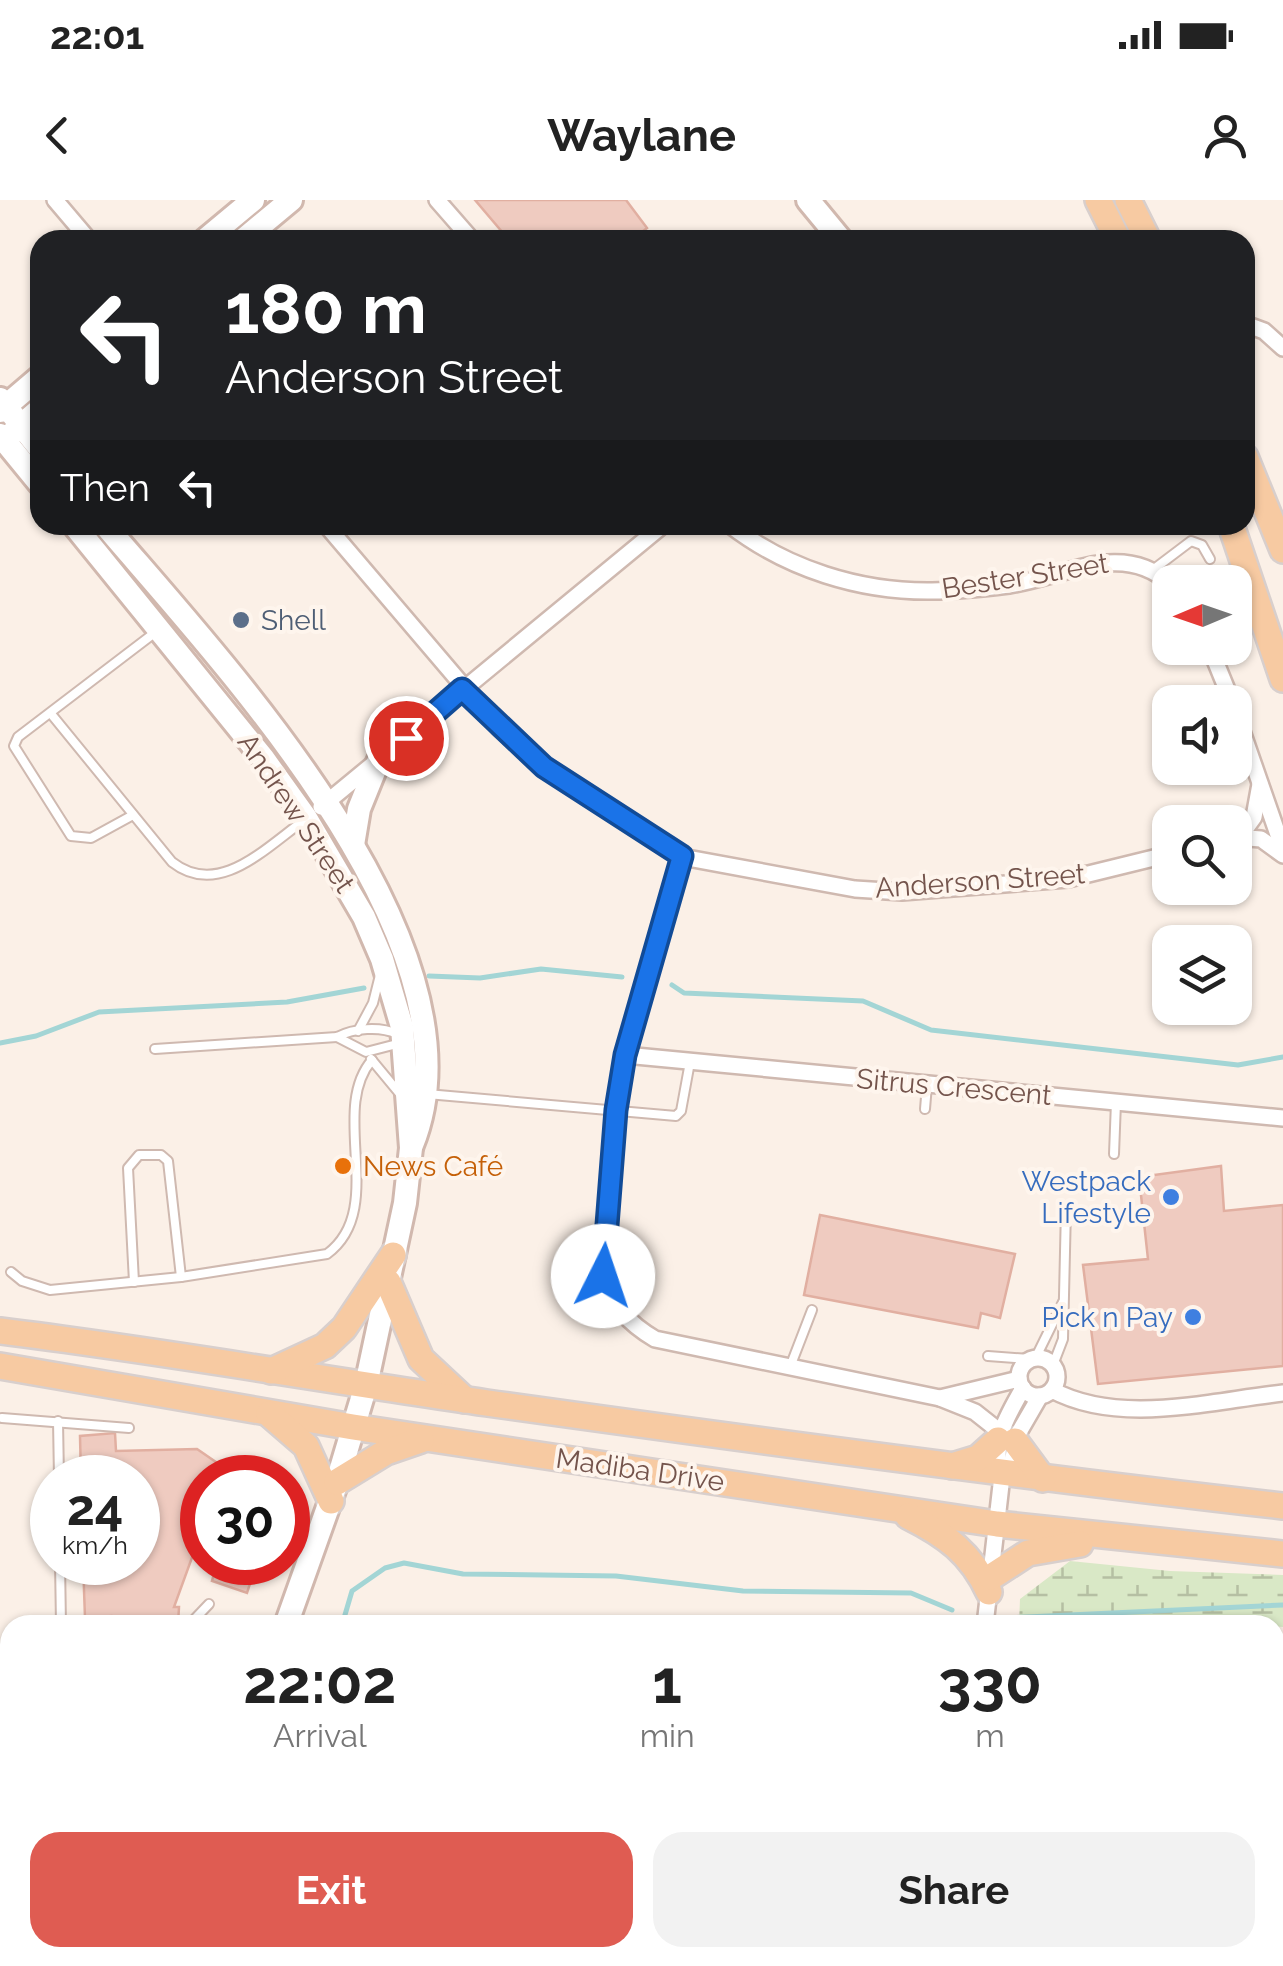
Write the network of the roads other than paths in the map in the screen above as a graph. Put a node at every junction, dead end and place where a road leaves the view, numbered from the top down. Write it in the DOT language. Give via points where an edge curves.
graph roads {
  1 [pos="55,200"];
  2 [pos="254,200"];
  3 [pos="291,200"];
  4 [pos="438,200"];
  5 [pos="808,200"];
  6 [pos="1098,200"];
  7 [pos="1128,200"];
  8 [pos="81,230"];
  9 [pos="217,230"];
  10 [pos="255,230"];
  11 [pos="464,230"];
  12 [pos="833,230"];
  13 [pos="1113,230"];
  14 [pos="1143,230"];
  15 [pos="1255,328"];
  16 [pos="1283,348"];
  17 [pos="30,384"];
  18 [pos="2,405"];
  19 [pos="30,417"];
  20 [pos="8,434"];
  21 [pos="30,468"];
  22 [pos="1255,481"];
  23 [pos="82,535"];
  24 [pos="114,535"];
  25 [pos="334,535"];
  26 [pos="650,535"];
  27 [pos="746,535"];
  28 [pos="1234,535"];
  29 [pos="1283,550"];
  30 [pos="1210,558"];
  31 [pos="1160,565"];
  32 [pos="1152,569"];
  33 [pos="160,628"];
  34 [pos="1283,679"];
  35 [pos="462,689"];
  36 [pos="52,715"];
  37 [pos="1252,753"];
  38 [pos="378,762"];
  39 [pos="1261,775"];
  40 [pos="326,802"];
  41 [pos="1252,813"];
  42 [pos="133,815"];
  43 [pos="306,818"];
  44 [pos="1252,838"];
  45 [pos="353,845"];
  46 [pos="1283,852"];
  47 [pos="682,856"];
  48 [pos="1152,859"];
  49 [pos="382,958"];
  50 [pos="421,1014"];
  51 [pos="358,1030"];
  52 [pos="337,1038"];
  53 [pos="404,1039"];
  54 [pos="155,1049"];
  55 [pos="625,1055"];
  56 [pos="369,1056"];
  57 [pos="427,1062"];
  58 [pos="690,1062"];
  59 [pos="927,1084"];
  60 [pos="416,1098"];
  61 [pos="1116,1102"];
  62 [pos="925,1109"];
  63 [pos="616,1110"];
  64 [pos="1283,1118"];
  65 [pos="1114,1154"];
  66 [pos="1066,1208"];
  67 [pos="393,1256"];
  68 [pos="10,1272"];
  69 [pos="181,1277"];
  70 [pos="134,1282"];
  71 [pos="388,1282"];
  72 [pos="1065,1298"];
  73 [pos="812,1310"];
  74 [pos="0,1332"];
  75 [pos="988,1356"];
  76 [pos="1033,1358"];
  77 [pos="1054,1365"];
  78 [pos="0,1366"];
  79 [pos="790,1368"];
  80 [pos="271,1371"];
  81 [pos="1015,1383"];
  82 [pos="366,1385"];
  83 [pos="1046,1393"];
  84 [pos="1283,1393"];
  85 [pos="940,1398"];
  86 [pos="465,1400"];
  87 [pos="264,1411"];
  88 [pos="2,1418"];
  89 [pos="58,1420"];
  90 [pos="353,1427"];
  91 [pos="129,1428"];
  92 [pos="426,1438"];
  93 [pos="1004,1438"];
  94 [pos="59,1455"];
  95 [pos="947,1467"];
  96 [pos="1002,1476"];
  97 [pos="1042,1479"];
  98 [pos="334,1492"];
  99 [pos="888,1506"];
  100 [pos="1283,1506"];
  101 [pos="997,1524"];
  102 [pos="1120,1538"];
  103 [pos="1283,1554"];
  104 [pos="60,1585"];
  105 [pos="990,1585"];
  106 [pos="210,1604"];
  107 [pos="61,1615"];
  108 [pos="199,1615"];
  109 [pos="290,1615"];
  110 [pos="986,1615"];
  1 -- 8 [label="street"];
  2 -- 9 [label="main road"];
  3 -- 10 [label="main road"];
  4 -- 11 [label="street"];
  5 -- 12 [label="main road"];
  6 -- 13 [label="main road"];
  7 -- 14 [label="main road"];
  15 -- 16 [label="street"];
  17 -- 18 [label="main road"];
  18 -- 20 [label="main road"];
  19 -- 20 [label="main road"];
  20 -- 21 [label="main road"];
  22 -- 29 [label="main road"];
  23 -- 33 [label="main road, Andrew Street"];
  24 -- 40 [label="main road, Andrew Street"];
  25 -- 35 [label="street, Anderson Street"];
  26 -- 35 [label="street"];
  27 -- 32 [label="street, Bester Street" via="789,561 877,588 1011,585 1126,561"];
  28 -- 34 [label="main road"];
  30 -- 31 [label="lane" via="1191,541"];
  33 -- 36 [label="lane"];
  33 -- 43 [label="main road, Andrew Street"];
  35 -- 38 [label="street"];
  35 -- 47 [label="street, Anderson Street" via="544,767"];
  36 -- 42 [label="lane"];
  36 -- 42 [label="lane" via="18,736 14,746 60,824 71,836 91,838"];
  37 -- 39 [label="street"];
  38 -- 40 [label="street"];
  38 -- 45 [label="main road"];
  39 -- 41 [label="street"];
  39 -- 46 [label="street"];
  40 -- 43 [label="street"];
  40 -- 45 [label="main road, Andrew Street"];
  42 -- 43 [label="lane" via="172,862 204,878 238,866"];
  43 -- 49 [label="main road, Andrew Street"];
  44 -- 46 [label="street"];
  45 -- 50 [label="main road, Andrew Street" via="386,908"];
  47 -- 48 [label="street, Anderson Street" via="902,892 1068,880"];
  47 -- 55 [label="street"];
  49 -- 51 [label="lane" via="376,994"];
  49 -- 53 [label="main road, Andrew Street"];
  50 -- 53 [label="lane"];
  50 -- 57 [label="main road, Andrew Street"];
  51 -- 52 [label="lane"];
  51 -- 53 [label="lane" via="383,1029"];
  52 -- 54 [label="lane"];
  52 -- 56 [label="lane"];
  53 -- 56 [label="lane"];
  53 -- 57 [label="lane"];
  53 -- 60 [label="main road, Andrew Street"];
  55 -- 58 [label="street, Sitrus Crescent"];
  55 -- 63 [label="street"];
  56 -- 60 [label="lane"];
  56 -- 69 [label="lane" via="356,1086 353,1201 339,1246 312,1259"];
  57 -- 60 [label="main road, Andrew Street"];
  58 -- 59 [label="street, Sitrus Crescent"];
  58 -- 63 [label="lane" via="680,1114"];
  59 -- 61 [label="street, Sitrus Crescent"];
  59 -- 62 [label="lane"];
  60 -- 63 [label="lane"];
  60 -- 67 [label="main road, Andrew Street"];
  61 -- 64 [label="street, Sitrus Crescent"];
  61 -- 65 [label="lane"];
  63 -- 79 [label="street" via="603,1276 611,1299 655,1340"];
  66 -- 72 [label="lane"];
  67 -- 71 [label="main road, Andrew Street"];
  67 -- 80 [label="main road" via="325,1346"];
  68 -- 70 [label="lane" via="50,1290"];
  69 -- 70 [label="lane"];
  69 -- 70 [label="lane" via="168,1161 139,1155 128,1168"];
  71 -- 82 [label="main road, Andrew Street"];
  71 -- 86 [label="main road" via="421,1359"];
  72 -- 76 [label="lane"];
  72 -- 77 [label="lane" via="1062,1349"];
  73 -- 79 [label="lane"];
  74 -- 80 [label="main road, Madiba Drive"];
  75 -- 76 [label="lane"];
  76 -- 77 [label="street"];
  76 -- 81 [label="street"];
  77 -- 83 [label="street" via="1057,1378"];
  78 -- 87 [label="main road, Madiba Drive"];
  79 -- 85 [label="street"];
  80 -- 82 [label="main road, Madiba Drive"];
  81 -- 83 [label="street"];
  81 -- 85 [label="street"];
  81 -- 93 [label="street"];
  82 -- 86 [label="main road, Madiba Drive"];
  82 -- 90 [label="main road, Andrew Street"];
  83 -- 84 [label="street" via="1117,1410"];
  83 -- 93 [label="street"];
  85 -- 93 [label="street" via="975,1412"];
  86 -- 95 [label="main road, Madiba Drive"];
  87 -- 90 [label="main road, Madiba Drive"];
  87 -- 98 [label="main road" via="306,1446"];
  88 -- 89 [label="lane"];
  89 -- 91 [label="lane"];
  89 -- 94 [label="lane"];
  90 -- 92 [label="main road, Madiba Drive"];
  90 -- 98 [label="main road, Andrew Street"];
  92 -- 98 [label="main road" via="386,1452"];
  92 -- 99 [label="main road, Madiba Drive"];
  93 -- 95 [label="main road" via="978,1458"];
  93 -- 96 [label="street" via="1012,1462"];
  93 -- 97 [label="main road"];
  95 -- 96 [label="main road, Madiba Drive"];
  96 -- 97 [label="main road, Madiba Drive"];
  96 -- 101 [label="street"];
  97 -- 100 [label="main road, Madiba Drive"];
  98 -- 109 [label="main road, Andrew Street"];
  99 -- 101 [label="main road, Madiba Drive"];
  99 -- 105 [label="main road" via="958,1546"];
  101 -- 102 [label="main road, Madiba Drive"];
  101 -- 105 [label="street"];
  102 -- 103 [label="main road, Madiba Drive"];
  102 -- 105 [label="main road" via="1028,1554"];
  104 -- 107 [label="lane"];
  105 -- 110 [label="street"];
  106 -- 108 [label="lane"];
}
